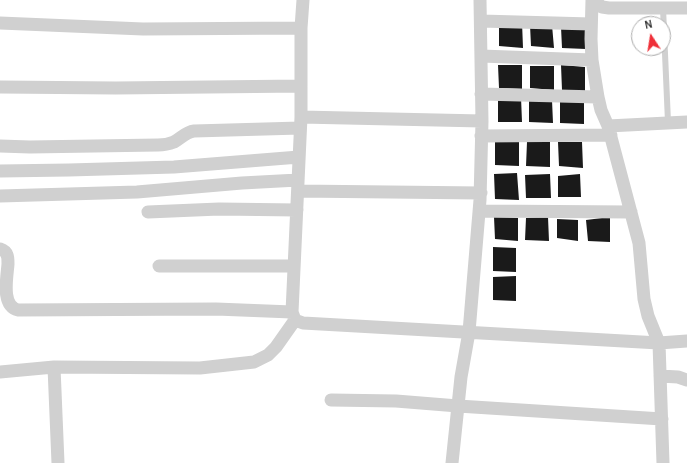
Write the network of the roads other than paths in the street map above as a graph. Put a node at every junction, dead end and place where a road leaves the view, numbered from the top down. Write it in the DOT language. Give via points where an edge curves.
graph roads {
  1 [pos="303,0"];
  2 [pos="480,0"];
  3 [pos="592,0"];
  4 [pos="663,8"];
  5 [pos="687,8"];
  6 [pos="481,21"];
  7 [pos="0,23"];
  8 [pos="591,24"];
  9 [pos="301,28"];
  10 [pos="481,56"];
  11 [pos="592,60"];
  12 [pos="301,86"];
  13 [pos="0,87"];
  14 [pos="481,94"];
  15 [pos="598,97"];
  16 [pos="482,120"];
  17 [pos="668,122"];
  18 [pos="687,122"];
  19 [pos="301,123"];
  20 [pos="609,131"];
  21 [pos="481,136"];
  22 [pos="0,146"];
  23 [pos="299,157"];
  24 [pos="0,171"];
  25 [pos="298,186"];
  26 [pos="481,193"];
  27 [pos="0,196"];
  28 [pos="297,210"];
  29 [pos="480,211"];
  30 [pos="148,212"];
  31 [pos="631,212"];
  32 [pos="0,249"];
  33 [pos="159,266"];
  34 [pos="294,266"];
  35 [pos="294,316"];
  36 [pos="469,332"];
  37 [pos="687,341"];
  38 [pos="659,343"];
  39 [pos="54,367"];
  40 [pos="0,372"];
  41 [pos="660,376"];
  42 [pos="687,380"];
  43 [pos="331,400"];
  44 [pos="458,406"];
  45 [pos="662,419"];
  46 [pos="58,463"];
  47 [pos="452,463"];
  48 [pos="663,463"];
  1 -- 9 [label="street"];
  2 -- 6 [label="street"];
  3 -- 4 [label="street" via="602,7 609,8"];
  3 -- 8 [label="street"];
  4 -- 5 [label="street"];
  4 -- 17 [label="lane"];
  6 -- 8 [label="street"];
  6 -- 10 [label="street"];
  7 -- 9 [label="street" via="143,28"];
  8 -- 11 [label="street"];
  9 -- 12 [label="street"];
  10 -- 11 [label="street"];
  10 -- 14 [label="street"];
  11 -- 15 [label="street"];
  12 -- 13 [label="street"];
  12 -- 19 [label="street"];
  14 -- 15 [label="street"];
  14 -- 16 [label="street"];
  15 -- 20 [label="street"];
  16 -- 19 [label="street"];
  16 -- 21 [label="street"];
  17 -- 18 [label="street"];
  17 -- 20 [label="street"];
  19 -- 22 [label="street" via="194,131 173,142 158,145"];
  19 -- 23 [label="street"];
  20 -- 21 [label="street"];
  20 -- 31 [label="street"];
  21 -- 26 [label="street"];
  23 -- 24 [label="street" via="174,167"];
  23 -- 25 [label="street"];
  25 -- 26 [label="street"];
  25 -- 27 [label="street" via="242,183 136,192"];
  25 -- 28 [label="street"];
  26 -- 29 [label="street"];
  28 -- 30 [label="street" via="219,209"];
  28 -- 34 [label="street"];
  29 -- 31 [label="street"];
  29 -- 36 [label="street"];
  31 -- 38 [label="street" via="639,243 644,299"];
  32 -- 35 [label="street" via="7,254 6,294 13,309 216,309"];
  33 -- 34 [label="street"];
  34 -- 35 [label="street"];
  35 -- 36 [label="street" via="304,323"];
  35 -- 39 [label="street" via="276,347 268,355 254,362 200,368"];
  36 -- 38 [label="street"];
  36 -- 44 [label="street" via="460,377"];
  37 -- 38 [label="street"];
  38 -- 41 [label="street"];
  39 -- 40 [label="street"];
  39 -- 46 [label="street"];
  41 -- 42 [label="street"];
  41 -- 45 [label="street"];
  43 -- 44 [label="street" via="396,401"];
  44 -- 45 [label="street"];
  44 -- 47 [label="street"];
  45 -- 48 [label="street"];
}
